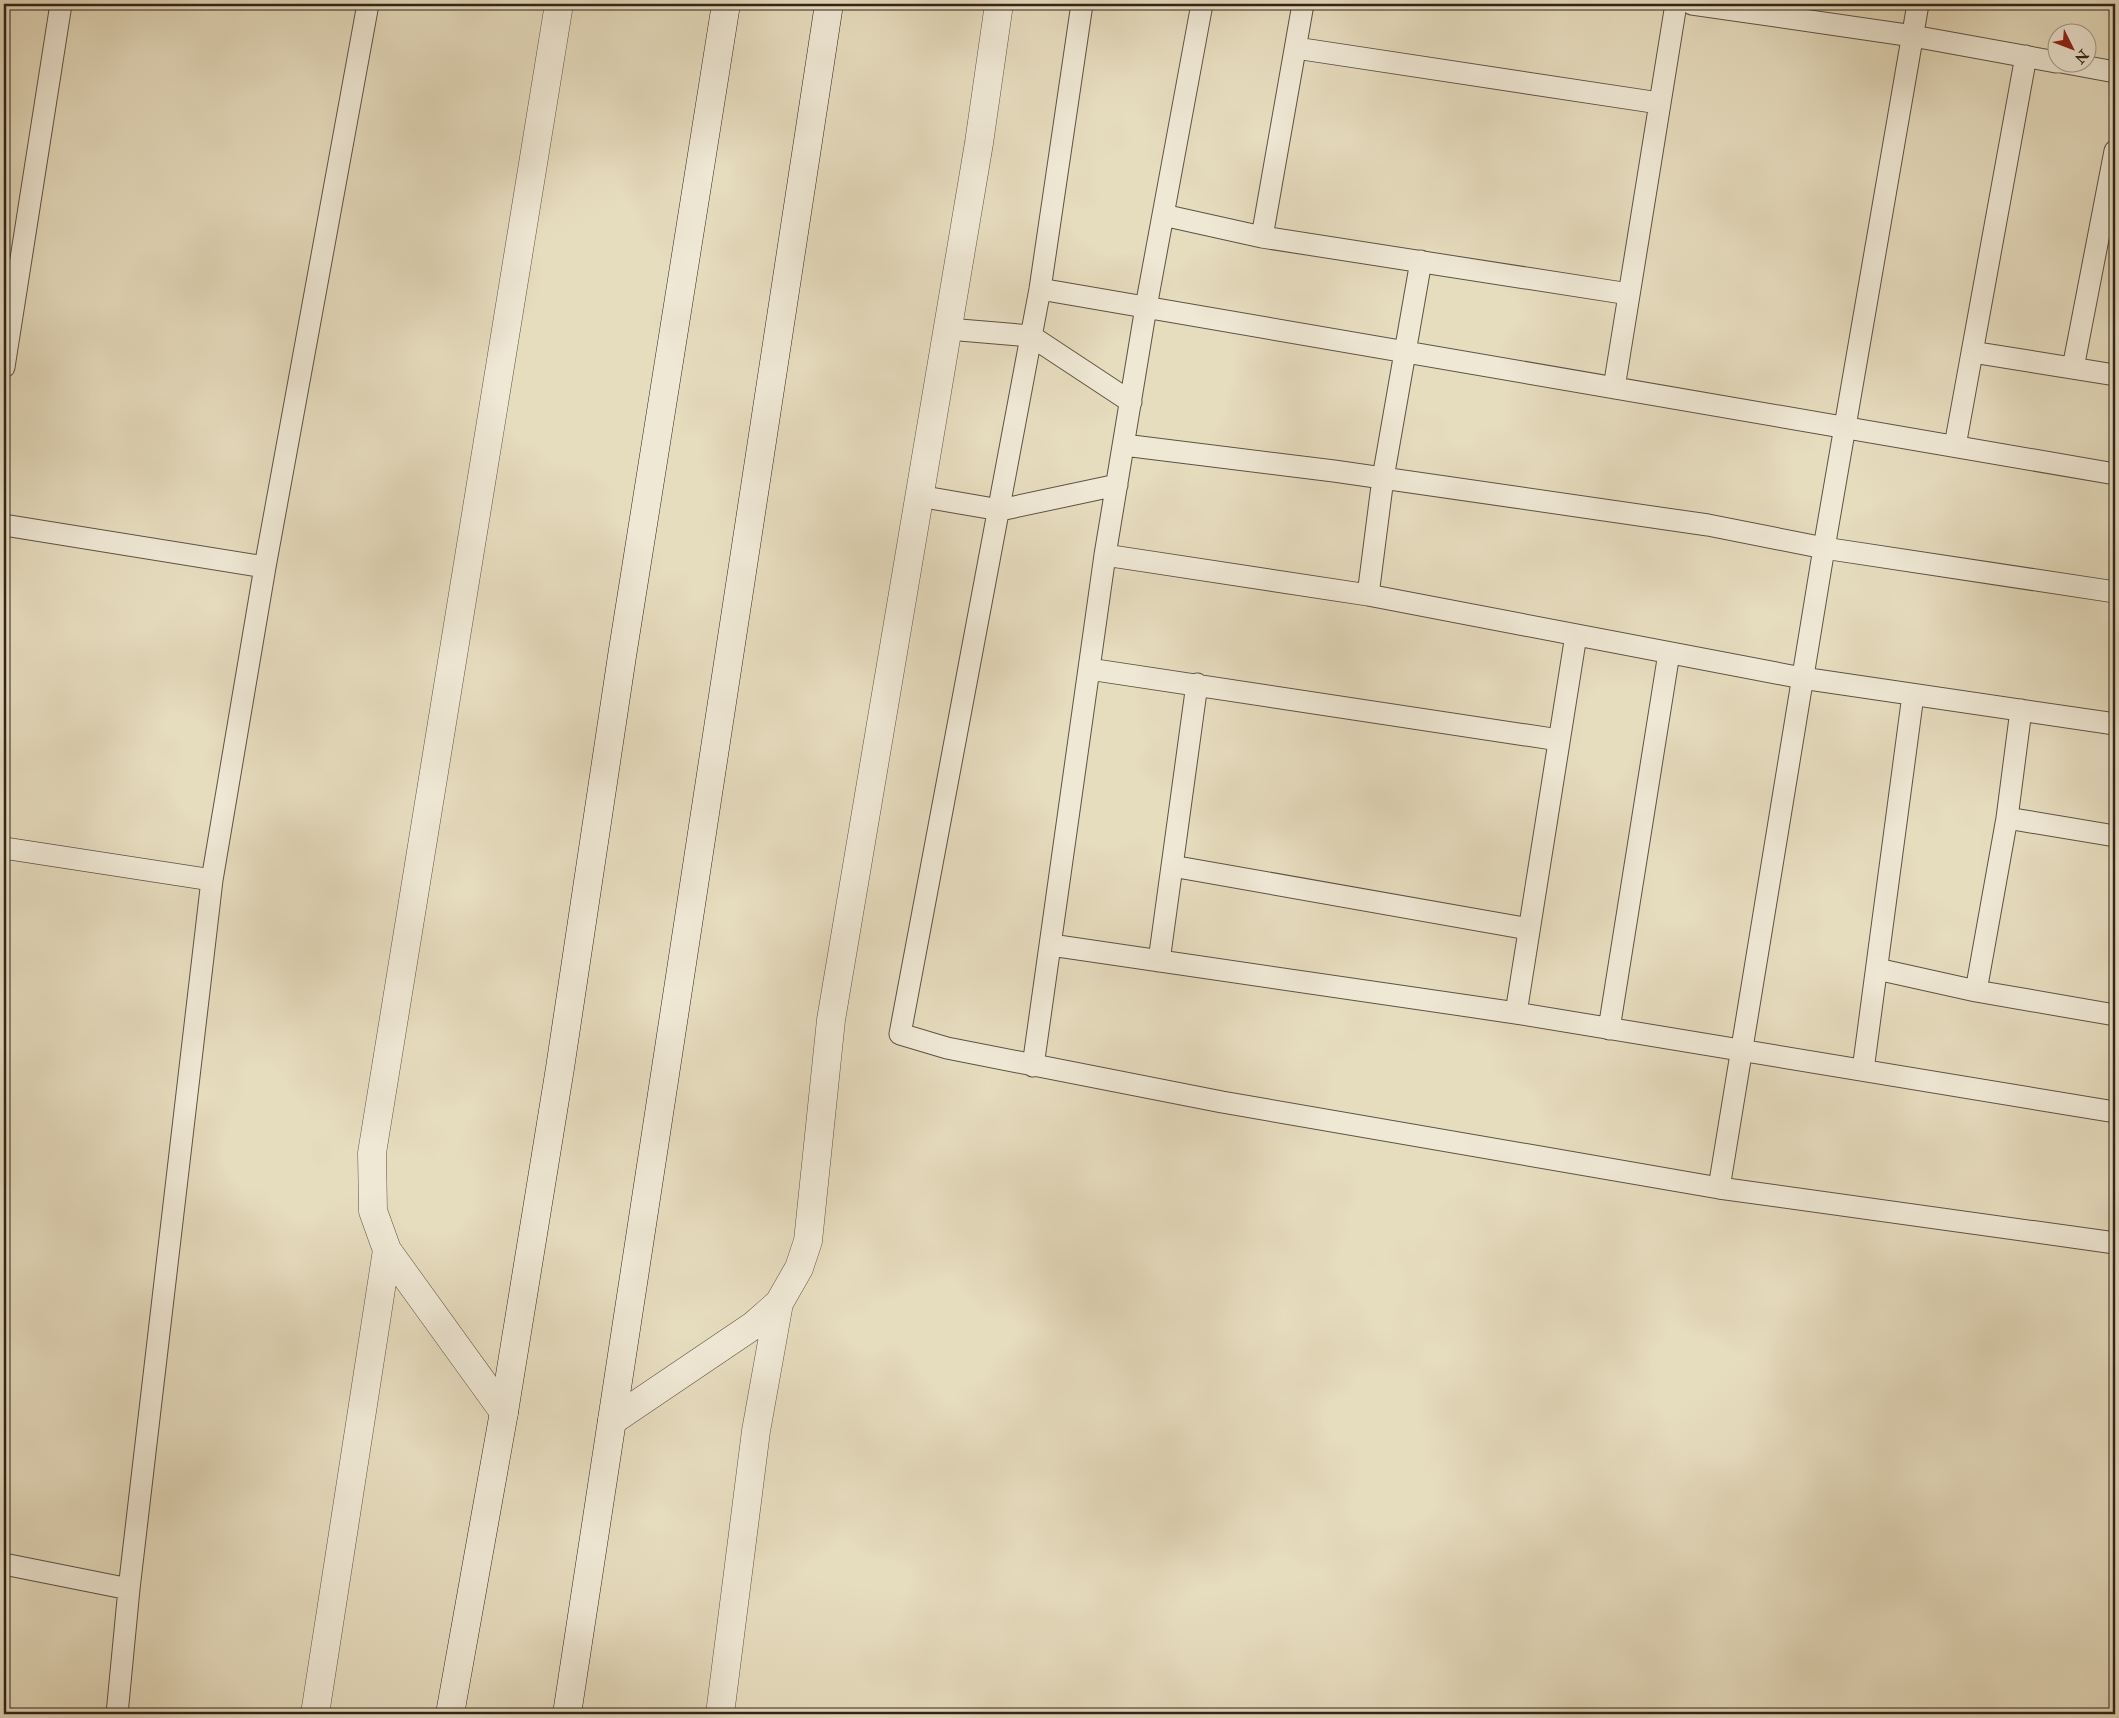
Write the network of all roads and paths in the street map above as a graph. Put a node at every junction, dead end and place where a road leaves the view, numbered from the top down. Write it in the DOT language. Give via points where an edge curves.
graph roads {
  1 [pos="61,4"];
  2 [pos="368,4"];
  3 [pos="559,4"];
  4 [pos="726,4"];
  5 [pos="829,4"];
  6 [pos="998,4"];
  7 [pos="1082,4"];
  8 [pos="1202,4"];
  9 [pos="1303,4"];
  10 [pos="1676,4"];
  11 [pos="1692,4"];
  12 [pos="1918,4"];
  13 [pos="1913,36"];
  14 [pos="1296,48"];
  15 [pos="2026,56"];
  16 [pos="2046,60"];
  17 [pos="2096,68"];
  18 [pos="2115,72"];
  19 [pos="1659,103"];
  20 [pos="2114,160"];
  21 [pos="1163,215"];
  22 [pos="1262,236"];
  23 [pos="1421,261"];
  24 [pos="1040,289"];
  25 [pos="1629,294"];
  26 [pos="1146,307"];
  27 [pos="948,329"];
  28 [pos="1031,336"];
  29 [pos="1406,352"];
  30 [pos="1972,352"];
  31 [pos="4,368"];
  32 [pos="2073,368"];
  33 [pos="2115,375"];
  34 [pos="1614,388"];
  35 [pos="1131,402"];
  36 [pos="1845,428"];
  37 [pos="1124,444"];
  38 [pos="1955,446"];
  39 [pos="2115,474"];
  40 [pos="1383,478"];
  41 [pos="1117,485"];
  42 [pos="919,496"];
  43 [pos="1000,510"];
  44 [pos="4,525"];
  45 [pos="1824,548"];
  46 [pos="1105,555"];
  47 [pos="265,566"];
  48 [pos="2115,592"];
  49 [pos="1368,595"];
  50 [pos="1576,635"];
  51 [pos="1670,653"];
  52 [pos="1089,669"];
  53 [pos="1802,678"];
  54 [pos="1197,684"];
  55 [pos="1913,695"];
  56 [pos="2021,710"];
  57 [pos="2115,724"];
  58 [pos="1559,740"];
  59 [pos="2007,818"];
  60 [pos="2115,836"];
  61 [pos="4,848"];
  62 [pos="1172,866"];
  63 [pos="212,880"];
  64 [pos="1529,928"];
  65 [pos="1051,945"];
  66 [pos="1159,961"];
  67 [pos="1877,969"];
  68 [pos="1976,992"];
  69 [pos="1516,1013"];
  70 [pos="2115,1015"];
  71 [pos="1609,1029"];
  72 [pos="1742,1050"];
  73 [pos="1033,1066"];
  74 [pos="1863,1070"];
  75 [pos="2115,1112"];
  76 [pos="1719,1188"];
  77 [pos="2115,1243"];
  78 [pos="387,1250"];
  79 [pos="779,1303"];
  80 [pos="504,1412"];
  81 [pos="612,1421"];
  82 [pos="4,1564"];
  83 [pos="129,1589"];
  84 [pos="117,1714"];
  85 [pos="315,1714"];
  86 [pos="450,1714"];
  87 [pos="567,1714"];
  88 [pos="720,1714"];
  1 -- 31 [label="lane"];
  2 -- 47 [label="lane"];
  3 -- 78 [label="street" via="372,1153 373,1211"];
  4 -- 80 [label="street"];
  5 -- 81 [label="street"];
  6 -- 27 [label="street"];
  7 -- 24 [label="lane"];
  8 -- 21 [label="lane"];
  9 -- 14 [label="lane"];
  10 -- 19 [label="lane"];
  11 -- 13 [label="lane"];
  12 -- 13 [label="lane"];
  13 -- 15 [label="lane"];
  13 -- 36 [label="lane"];
  14 -- 19 [label="lane"];
  14 -- 22 [label="lane"];
  15 -- 16 [label="lane"];
  15 -- 30 [label="lane"];
  17 -- 18 [label="lane"];
  19 -- 25 [label="lane"];
  20 -- 32 [label="lane"];
  21 -- 22 [label="lane"];
  21 -- 26 [label="lane"];
  22 -- 23 [label="lane"];
  23 -- 25 [label="lane"];
  23 -- 29 [label="lane"];
  24 -- 26 [label="lane"];
  24 -- 28 [label="lane"];
  25 -- 34 [label="lane"];
  26 -- 29 [label="lane"];
  26 -- 35 [label="lane"];
  27 -- 28 [label="lane"];
  27 -- 42 [label="street"];
  28 -- 35 [label="lane"];
  28 -- 43 [label="lane"];
  29 -- 34 [label="lane"];
  29 -- 40 [label="lane"];
  30 -- 32 [label="lane"];
  30 -- 38 [label="lane"];
  32 -- 33 [label="lane"];
  34 -- 36 [label="lane"];
  35 -- 37 [label="lane"];
  36 -- 38 [label="lane"];
  36 -- 45 [label="lane"];
  37 -- 40 [label="lane"];
  37 -- 41 [label="lane"];
  38 -- 39 [label="lane"];
  40 -- 45 [label="lane" via="1708,525"];
  40 -- 49 [label="lane"];
  41 -- 43 [label="lane"];
  41 -- 46 [label="lane"];
  42 -- 43 [label="lane"];
  42 -- 79 [label="street" via="831,1020 808,1241 799,1268"];
  43 -- 73 [label="lane" via="900,1034 947,1048"];
  44 -- 47 [label="lane"];
  45 -- 48 [label="lane"];
  45 -- 53 [label="lane"];
  46 -- 49 [label="lane"];
  46 -- 52 [label="lane"];
  47 -- 63 [label="lane"];
  49 -- 50 [label="lane"];
  50 -- 51 [label="lane"];
  50 -- 58 [label="lane"];
  51 -- 53 [label="lane"];
  51 -- 71 [label="lane"];
  52 -- 54 [label="lane"];
  52 -- 65 [label="lane"];
  53 -- 55 [label="lane"];
  53 -- 72 [label="lane"];
  54 -- 58 [label="lane"];
  54 -- 62 [label="lane"];
  55 -- 56 [label="lane"];
  55 -- 67 [label="lane"];
  56 -- 57 [label="lane"];
  56 -- 59 [label="lane"];
  58 -- 64 [label="lane"];
  59 -- 60 [label="lane"];
  59 -- 68 [label="lane"];
  61 -- 63 [label="lane"];
  62 -- 64 [label="lane"];
  62 -- 66 [label="lane"];
  63 -- 83 [label="lane"];
  64 -- 69 [label="lane"];
  65 -- 66 [label="lane"];
  65 -- 73 [label="lane"];
  66 -- 69 [label="lane"];
  67 -- 68 [label="lane"];
  67 -- 74 [label="lane"];
  68 -- 70 [label="lane"];
  69 -- 71 [label="lane"];
  71 -- 72 [label="lane"];
  72 -- 74 [label="lane"];
  72 -- 76 [label="lane"];
  73 -- 76 [label="lane" via="1231,1104"];
  74 -- 75 [label="lane"];
  76 -- 77 [label="lane"];
  78 -- 80 [label="street"];
  78 -- 85 [label="street"];
  79 -- 81 [label="street" via="754,1325"];
  79 -- 88 [label="street" via="756,1431"];
  80 -- 86 [label="street"];
  81 -- 87 [label="street"];
  82 -- 83 [label="lane"];
  83 -- 84 [label="lane"];
}
